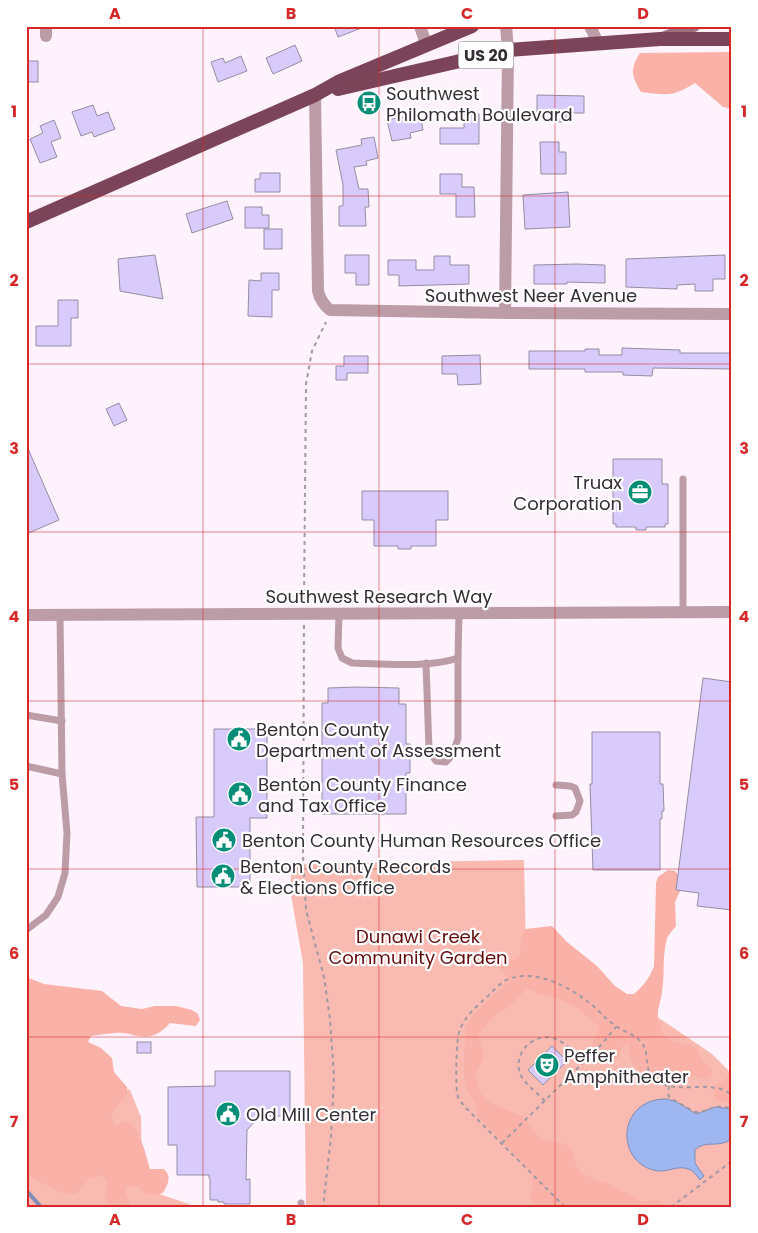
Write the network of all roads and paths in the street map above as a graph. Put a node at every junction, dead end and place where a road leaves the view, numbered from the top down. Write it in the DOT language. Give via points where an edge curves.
graph roads {
  1 [pos="420,26"];
  2 [pos="472,26"];
  3 [pos="506,26"];
  4 [pos="590,26"];
  5 [pos="694,26"];
  6 [pos="660,39"];
  7 [pos="732,39"];
  8 [pos="598,43"];
  9 [pos="426,44"];
  10 [pos="508,50"];
  11 [pos="315,95"];
  12 [pos="26,222"];
  13 [pos="330,310"];
  14 [pos="505,313"];
  15 [pos="732,314"];
  16 [pos="683,479"];
  17 [pos="683,612"];
  18 [pos="732,612"];
  19 [pos="304,614"];
  20 [pos="339,614"];
  21 [pos="459,614"];
  22 [pos="26,615"];
  23 [pos="60,615"];
  24 [pos="458,658"];
  25 [pos="426,663"];
  26 [pos="26,715"];
  27 [pos="62,722"];
  28 [pos="26,766"];
  29 [pos="62,774"];
  30 [pos="556,785"];
  31 [pos="556,816"];
  32 [pos="26,930"];
  33 [pos="616,1027"];
  34 [pos="583,1063"];
  35 [pos="669,1086"];
  36 [pos="732,1095"];
  37 [pos="545,1101"];
  38 [pos="732,1109"];
  39 [pos="502,1143"];
  40 [pos="732,1161"];
  41 [pos="323,1207"];
  42 [pos="565,1207"];
  43 [pos="671,1207"];
  1 -- 9 [label="street"];
  2 -- 9 [label="highway, US 20"];
  3 -- 10 [label="street"];
  4 -- 8 [label="street"];
  5 -- 6 [label="main road"];
  6 -- 7 [label="highway, US 20"];
  6 -- 8 [label="highway, US 20"];
  8 -- 10 [label="highway, US 20"];
  9 -- 11 [label="highway, US 20"];
  10 -- 11 [label="highway, US 20"];
  10 -- 14 [label="street"];
  11 -- 12 [label="highway, US 20"];
  11 -- 13 [label="street" via="318,291"];
  13 -- 14 [label="street, Southwest Neer Avenue"];
  13 -- 19 [label="path" via="312,351 306,384"];
  14 -- 15 [label="street, Southwest Neer Avenue"];
  16 -- 17 [label="lane"];
  17 -- 18 [label="street, Southwest Research Way"];
  17 -- 21 [label="street, Southwest Research Way"];
  19 -- 20 [label="street, Southwest Research Way"];
  19 -- 23 [label="street, Southwest Research Way"];
  19 -- 41 [label="path" via="303,856 306,910 326,985 334,1077"];
  20 -- 21 [label="street, Southwest Research Way"];
  20 -- 25 [label="lane" via="338,648 342,658 352,663"];
  21 -- 24 [label="lane"];
  22 -- 23 [label="street, Southwest Research Way"];
  23 -- 27 [label="lane"];
  24 -- 25 [label="lane"];
  24 -- 25 [label="lane" via="458,738 453,754 446,762 436,761 429,750"];
  26 -- 27 [label="lane"];
  27 -- 29 [label="lane"];
  28 -- 29 [label="lane"];
  29 -- 32 [label="lane" via="67,833 65,873 58,897 46,915"];
  30 -- 31 [label="lane" via="575,788 580,801 572,815"];
  33 -- 34 [label="path"];
  33 -- 35 [label="path" via="642,1042 651,1076"];
  33 -- 39 [label="path" via="586,1000 555,981 532,977 500,984 473,1010 458,1032 458,1096"];
  34 -- 37 [label="path"];
  34 -- 37 [label="path" via="553,1038 539,1038 525,1046 518,1062 520,1072"];
  35 -- 36 [label="path" via="716,1087"];
  35 -- 38 [label="path" via="670,1098 695,1112 718,1105"];
  37 -- 39 [label="path"];
  39 -- 42 [label="path"];
  40 -- 43 [label="path"];
}
